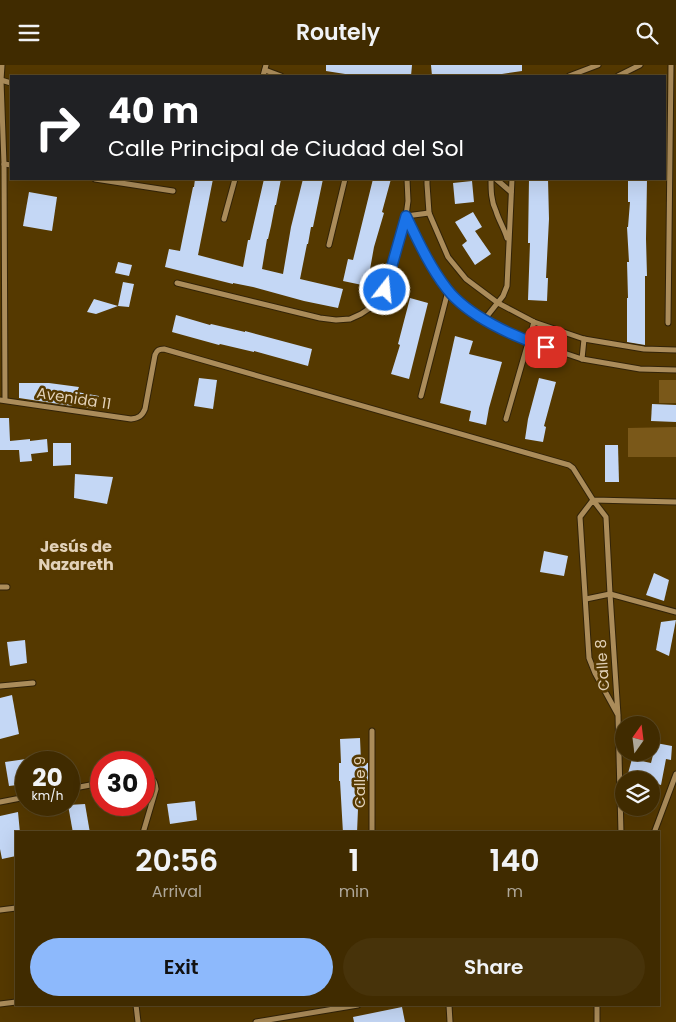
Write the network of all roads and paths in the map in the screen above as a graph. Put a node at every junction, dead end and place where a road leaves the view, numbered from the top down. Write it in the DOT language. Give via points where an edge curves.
graph roads {
  1 [pos="2,65"];
  2 [pos="598,65"];
  3 [pos="640,65"];
  4 [pos="672,65"];
  5 [pos="265,70"];
  6 [pos="278,75"];
  7 [pos="578,75"];
  8 [pos="620,75"];
  9 [pos="1,80"];
  10 [pos="10,83"];
  11 [pos="4,164"];
  12 [pos="10,165"];
  13 [pos="102,180"];
  14 [pos="235,180"];
  15 [pos="345,180"];
  16 [pos="407,180"];
  17 [pos="427,180"];
  18 [pos="491,180"];
  19 [pos="497,180"];
  20 [pos="512,180"];
  21 [pos="173,191"];
  22 [pos="511,192"];
  23 [pos="429,213"];
  24 [pos="406,216"];
  25 [pos="224,219"];
  26 [pos="508,243"];
  27 [pos="328,245"];
  28 [pos="178,283"];
  29 [pos="448,291"];
  30 [pos="498,303"];
  31 [pos="484,319"];
  32 [pos="534,322"];
  33 [pos="668,323"];
  34 [pos="584,339"];
  35 [pos="528,341"];
  36 [pos="676,350"];
  37 [pos="582,359"];
  38 [pos="676,370"];
  39 [pos="421,395"];
  40 [pos="3,400"];
  41 [pos="143,415"];
  42 [pos="506,419"];
  43 [pos="594,500"];
  44 [pos="676,502"];
  45 [pos="0,587"];
  46 [pos="7,587"];
  47 [pos="610,594"];
  48 [pos="586,599"];
  49 [pos="676,612"];
  50 [pos="33,683"];
  51 [pos="0,686"];
  52 [pos="618,715"];
  53 [pos="372,731"];
  54 [pos="676,775"];
  55 [pos="15,799"];
  56 [pos="0,802"];
  57 [pos="149,816"];
  58 [pos="145,831"];
  59 [pos="372,831"];
  60 [pos="620,831"];
  61 [pos="655,831"];
  62 [pos="15,908"];
  63 [pos="0,910"];
  64 [pos="15,1002"];
  65 [pos="0,1004"];
  66 [pos="136,1006"];
  67 [pos="352,1006"];
  68 [pos="448,1006"];
  69 [pos="597,1006"];
  70 [pos="138,1022"];
  71 [pos="256,1022"];
  72 [pos="450,1022"];
  73 [pos="598,1022"];
  1 -- 9 [label="street"];
  2 -- 7 [label="street"];
  3 -- 8 [label="street"];
  4 -- 33 [label="street"];
  5 -- 6 [label="street"];
  9 -- 10 [label="street"];
  9 -- 11 [label="street"];
  11 -- 12 [label="street"];
  11 -- 40 [label="street"];
  13 -- 21 [label="street"];
  14 -- 25 [label="street"];
  15 -- 27 [label="street"];
  16 -- 24 [label="street"];
  17 -- 23 [label="street"];
  18 -- 26 [label="street" via="495,211"];
  19 -- 22 [label="street"];
  20 -- 22 [label="street"];
  22 -- 26 [label="street"];
  23 -- 24 [label="street"];
  23 -- 30 [label="street" via="448,257 466,279"];
  24 -- 28 [label="street" via="385,290 370,308 350,319 320,318"];
  24 -- 29 [label="street"];
  26 -- 30 [label="street" via="507,286"];
  29 -- 31 [label="street"];
  29 -- 39 [label="street"];
  30 -- 31 [label="street"];
  30 -- 32 [label="street"];
  31 -- 35 [label="street"];
  32 -- 34 [label="street"];
  32 -- 35 [label="street"];
  34 -- 36 [label="street" via="644,349"];
  34 -- 37 [label="street"];
  35 -- 37 [label="street"];
  35 -- 42 [label="street"];
  37 -- 38 [label="street" via="640,369"];
  40 -- 41 [label="street, Avenida 11" via="131,419"];
  41 -- 43 [label="street, Calle 8" via="155,355 164,349 569,465"];
  43 -- 44 [label="street"];
  43 -- 47 [label="street, Calle 8" via="606,517"];
  43 -- 48 [label="street" via="580,517"];
  45 -- 46 [label="street"];
  47 -- 48 [label="street"];
  47 -- 49 [label="street"];
  47 -- 52 [label="street, Calle 8"];
  48 -- 52 [label="street" via="588,658"];
  50 -- 51 [label="street"];
  52 -- 60 [label="street, Calle 8"];
  53 -- 59 [label="street, Calle 9"];
  54 -- 61 [label="street"];
  55 -- 56 [label="street"];
  57 -- 58 [label="street"];
  62 -- 63 [label="street"];
  64 -- 65 [label="street"];
  66 -- 70 [label="street"];
  67 -- 71 [label="street"];
  68 -- 72 [label="street"];
  69 -- 73 [label="street"];
}
